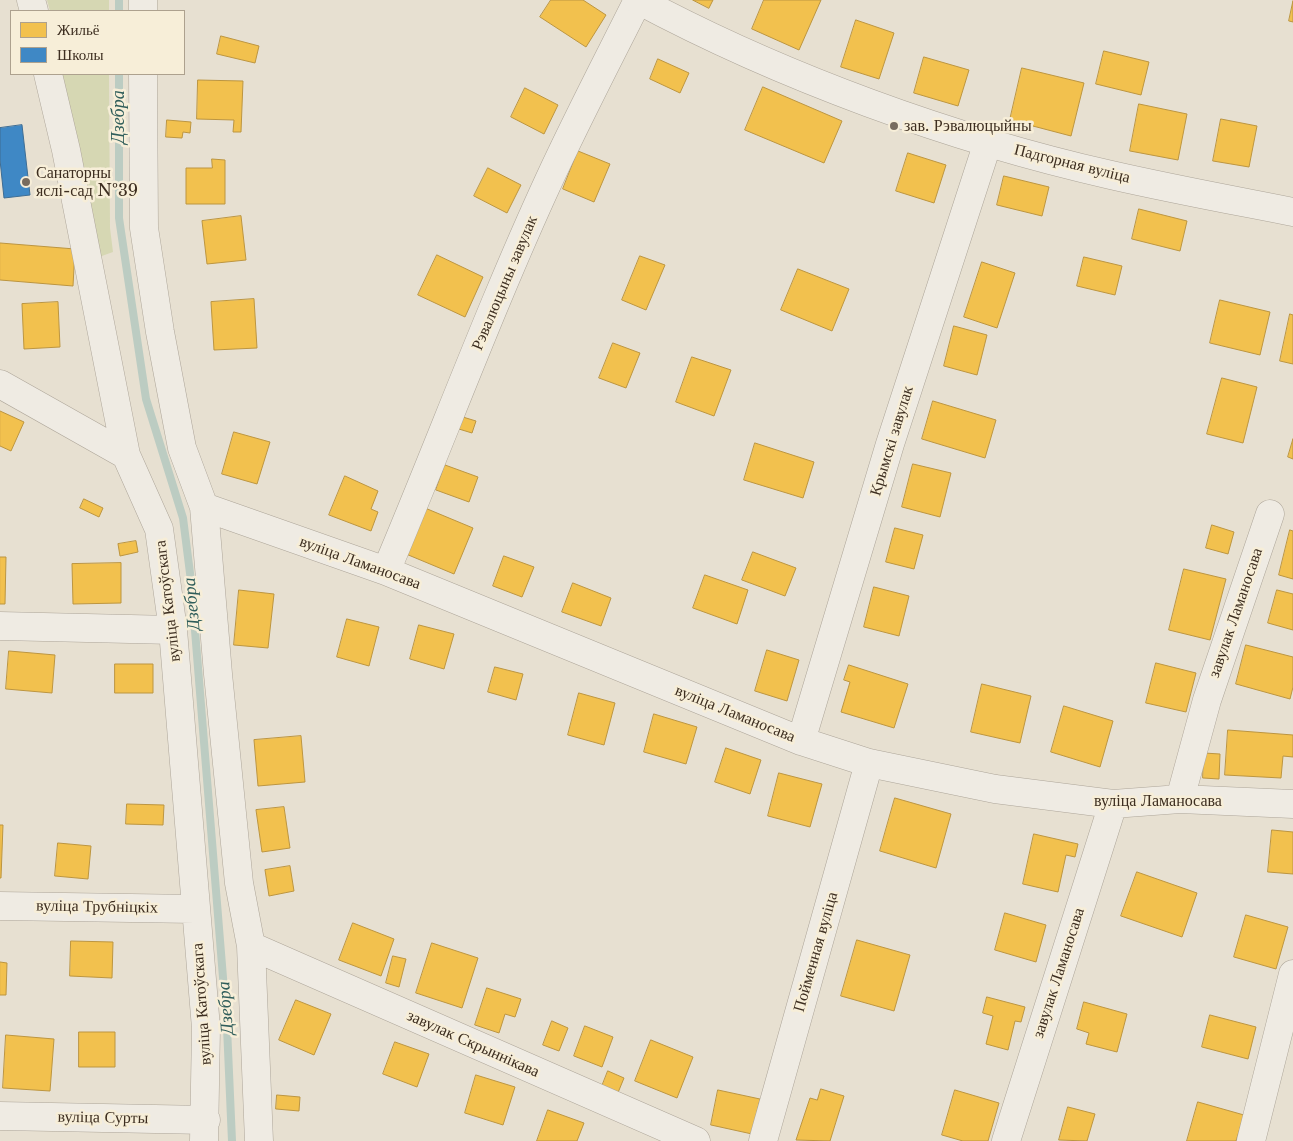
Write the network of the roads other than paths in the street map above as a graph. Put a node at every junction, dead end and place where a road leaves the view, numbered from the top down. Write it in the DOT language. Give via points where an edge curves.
graph roads {
  1 [pos="638,0"];
  2 [pos="48,75"];
  3 [pos="143,75"];
  4 [pos="988,142"];
  5 [pos="1293,212"];
  6 [pos="0,384"];
  7 [pos="126,455"];
  8 [pos="204,507"];
  9 [pos="1270,514"];
  10 [pos="386,571"];
  11 [pos="0,626"];
  12 [pos="173,630"];
  13 [pos="801,741"];
  14 [pos="869,763"];
  15 [pos="1180,799"];
  16 [pos="1113,804"];
  17 [pos="1293,804"];
  18 [pos="0,906"];
  19 [pos="195,909"];
  20 [pos="251,946"];
  21 [pos="1293,974"];
  22 [pos="0,1116"];
  23 [pos="205,1130"];
  24 [pos="260,1141"];
  25 [pos="696,1141"];
  26 [pos="763,1141"];
  27 [pos="1006,1141"];
  28 [pos="1252,1141"];
  1 -- 4 [label="street, Падгорная вуліца" via="757,58 918,120"];
  1 -- 10 [label="street, Рэвалюцыны завулак" via="549,179"];
  2 -- 7 [label="street, вуліца Катоўскага"];
  3 -- 8 [label="street" via="144,228 182,448"];
  4 -- 5 [label="street, Падгорная вуліца" via="1110,175"];
  4 -- 13 [label="street, Крымскі завулак" via="890,444"];
  6 -- 7 [label="street"];
  7 -- 12 [label="street, вуліца Катоўскага" via="159,529"];
  8 -- 10 [label="street, вуліца Ламаносава"];
  8 -- 20 [label="street" via="239,883"];
  9 -- 15 [label="street, завулак Ламаносава" via="1207,700"];
  10 -- 13 [label="street, вуліца Ламаносава"];
  11 -- 12 [label="street"];
  12 -- 19 [label="street, вуліца Катоўскага"];
  13 -- 14 [label="street, вуліца Ламаносава"];
  14 -- 16 [label="street, вуліца Ламаносава" via="995,789"];
  14 -- 26 [label="street, Пойменная вуліца"];
  15 -- 16 [label="street, вуліца Ламаносава"];
  15 -- 17 [label="street, вуліца Ламаносава"];
  16 -- 27 [label="street, завулак Ламаносава"];
  18 -- 19 [label="street, вуліца Трубніцкіх"];
  19 -- 23 [label="street, вуліца Катоўскага" via="206,1028"];
  20 -- 24 [label="street"];
  20 -- 25 [label="street, завулак Скрыннікава"];
  21 -- 28 [label="street"];
  22 -- 23 [label="street, вуліца Сурты"];
}
